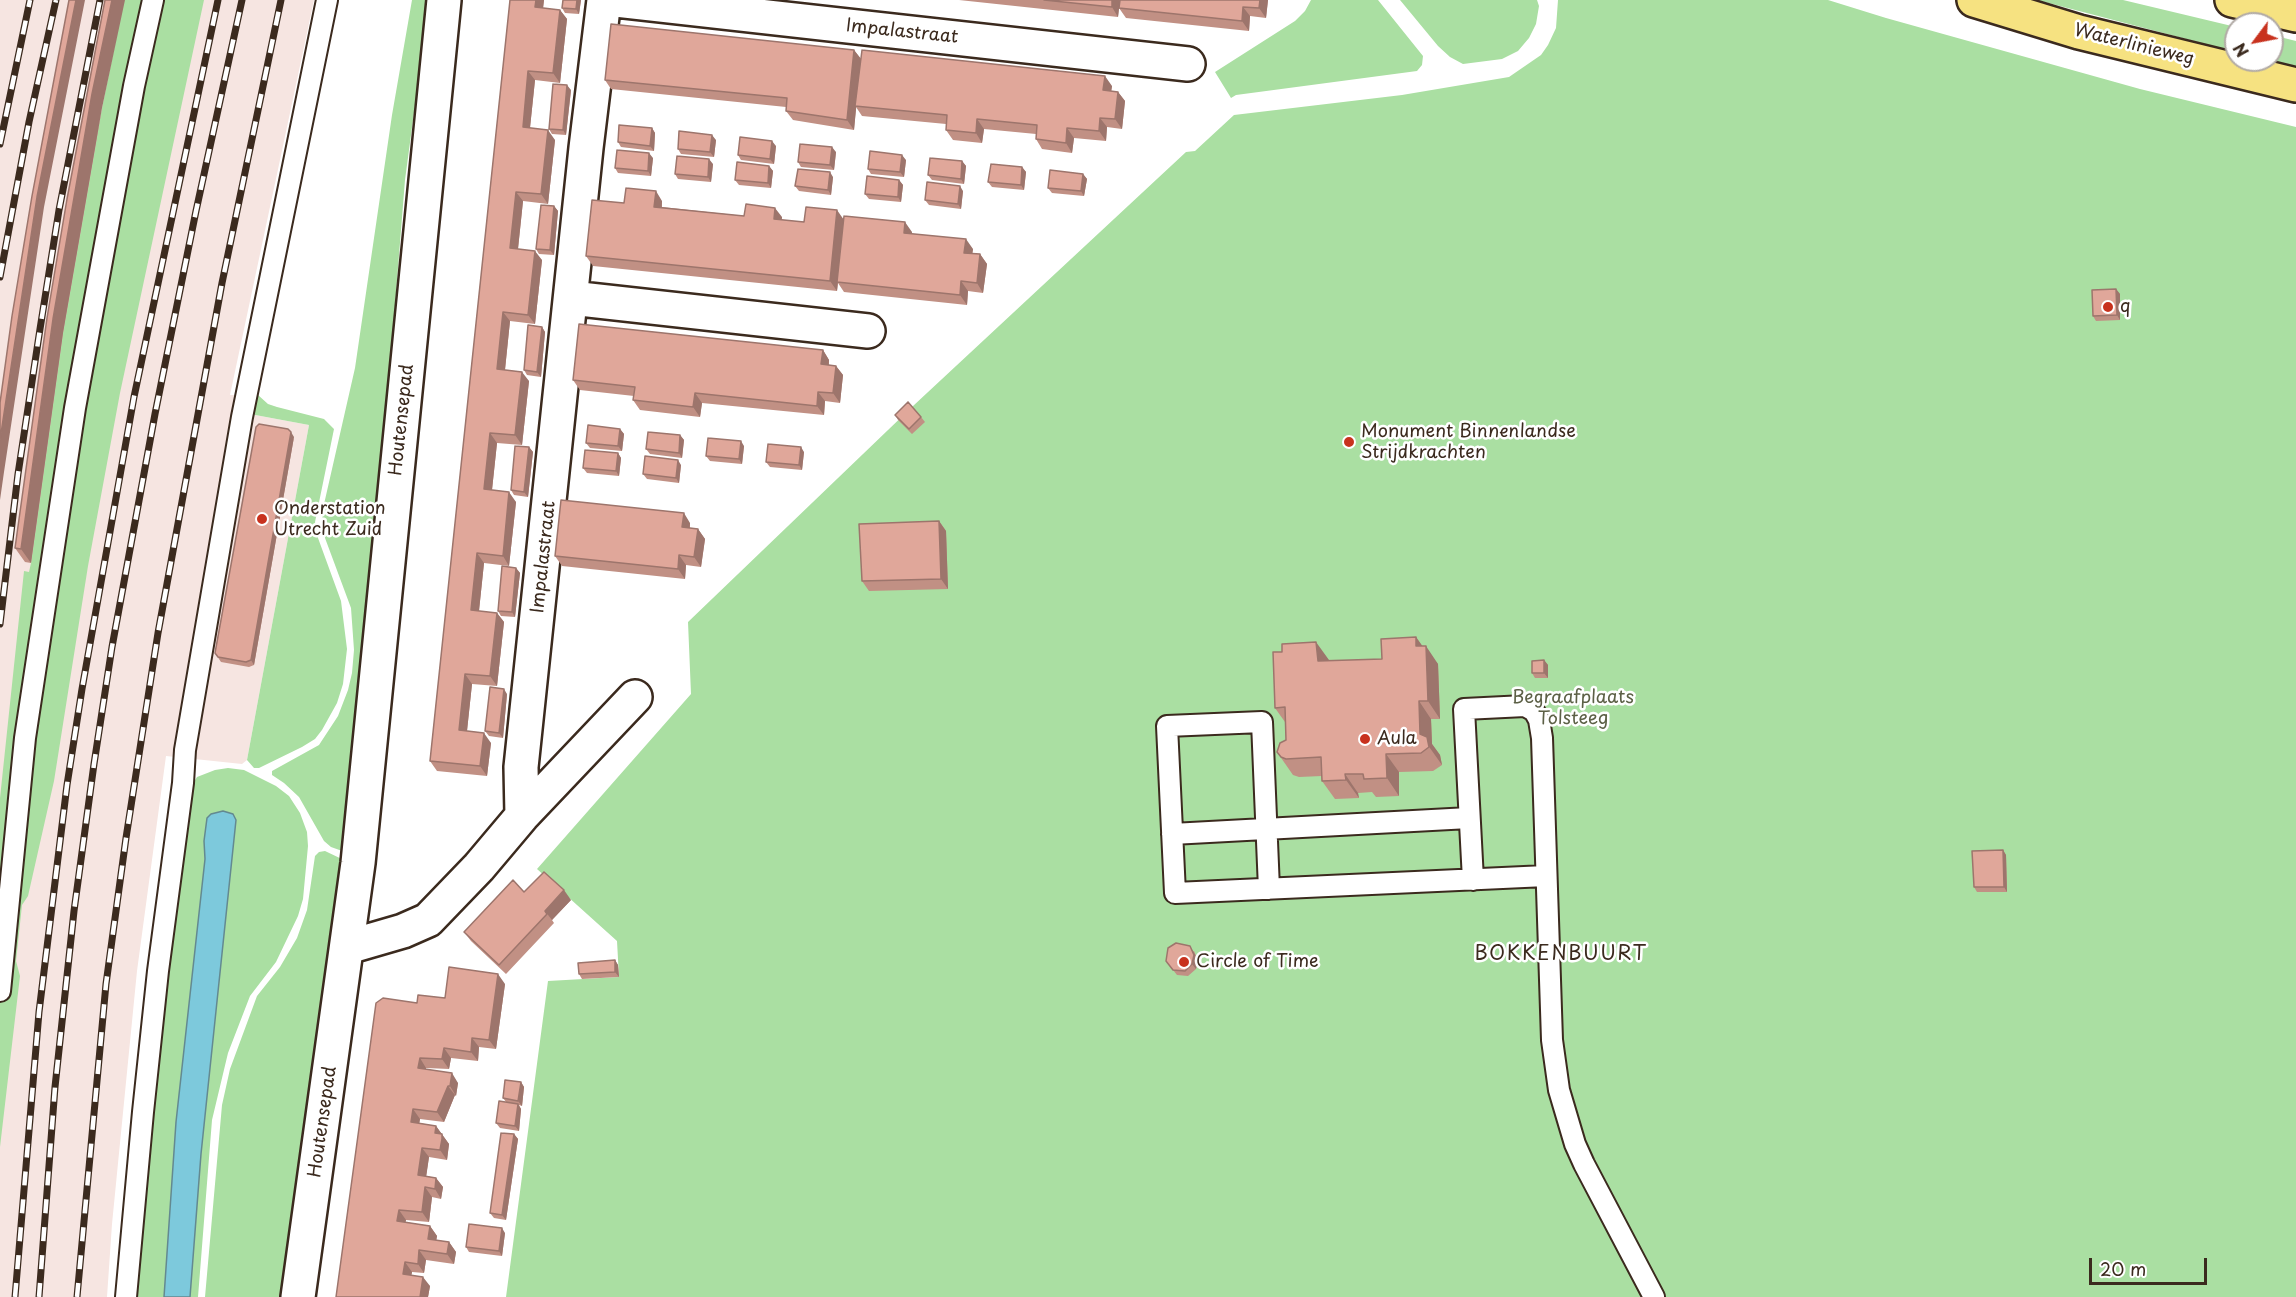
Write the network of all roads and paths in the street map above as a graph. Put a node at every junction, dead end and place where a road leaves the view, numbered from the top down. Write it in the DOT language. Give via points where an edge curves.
graph roads {
  1 [pos="153,0"];
  2 [pos="327,0"];
  3 [pos="444,0"];
  4 [pos="604,0"];
  5 [pos="616,0"];
  6 [pos="1974,0"];
  7 [pos="2232,0"];
  8 [pos="2296,15"];
  9 [pos="1188,64"];
  10 [pos="2296,85"];
  11 [pos="571,298"];
  12 [pos="868,331"];
  13 [pos="635,697"];
  14 [pos="522,816"];
  15 [pos="1469,818"];
  16 [pos="1267,829"];
  17 [pos="1172,834"];
  18 [pos="1546,876"];
  19 [pos="1473,880"];
  20 [pos="1269,889"];
  21 [pos="348,946"];
  22 [pos="0,991"];
  23 [pos="126,1297"];
  24 [pos="298,1297"];
  25 [pos="1654,1297"];
  1 -- 22 [label="lane" via="75,408 25,738"];
  2 -- 23 [label="lane" via="242,417 185,750 146,1077"];
  3 -- 21 [label="street, Houtensepad"];
  4 -- 11 [label="street, Impalastraat"];
  5 -- 9 [label="street, Impalastraat"];
  6 -- 10 [label="main road, Waterlinieweg" via="2079,32"];
  7 -- 8 [label="main road"];
  11 -- 12 [label="street"];
  11 -- 14 [label="street, Impalastraat" via="522,767"];
  13 -- 14 [label="street"];
  14 -- 21 [label="street" via="428,920"];
  15 -- 16 [label="lane"];
  15 -- 18 [label="lane" via="1464,709 1525,706 1539,720 1542,738"];
  15 -- 19 [label="lane"];
  16 -- 17 [label="lane"];
  16 -- 17 [label="lane" via="1262,722 1167,726"];
  16 -- 20 [label="lane"];
  17 -- 20 [label="lane" via="1174,893"];
  18 -- 19 [label="lane"];
  18 -- 25 [label="lane" via="1552,1040 1564,1108 1593,1184"];
  19 -- 20 [label="lane"];
  21 -- 24 [label="street, Houtensepad"];
}
